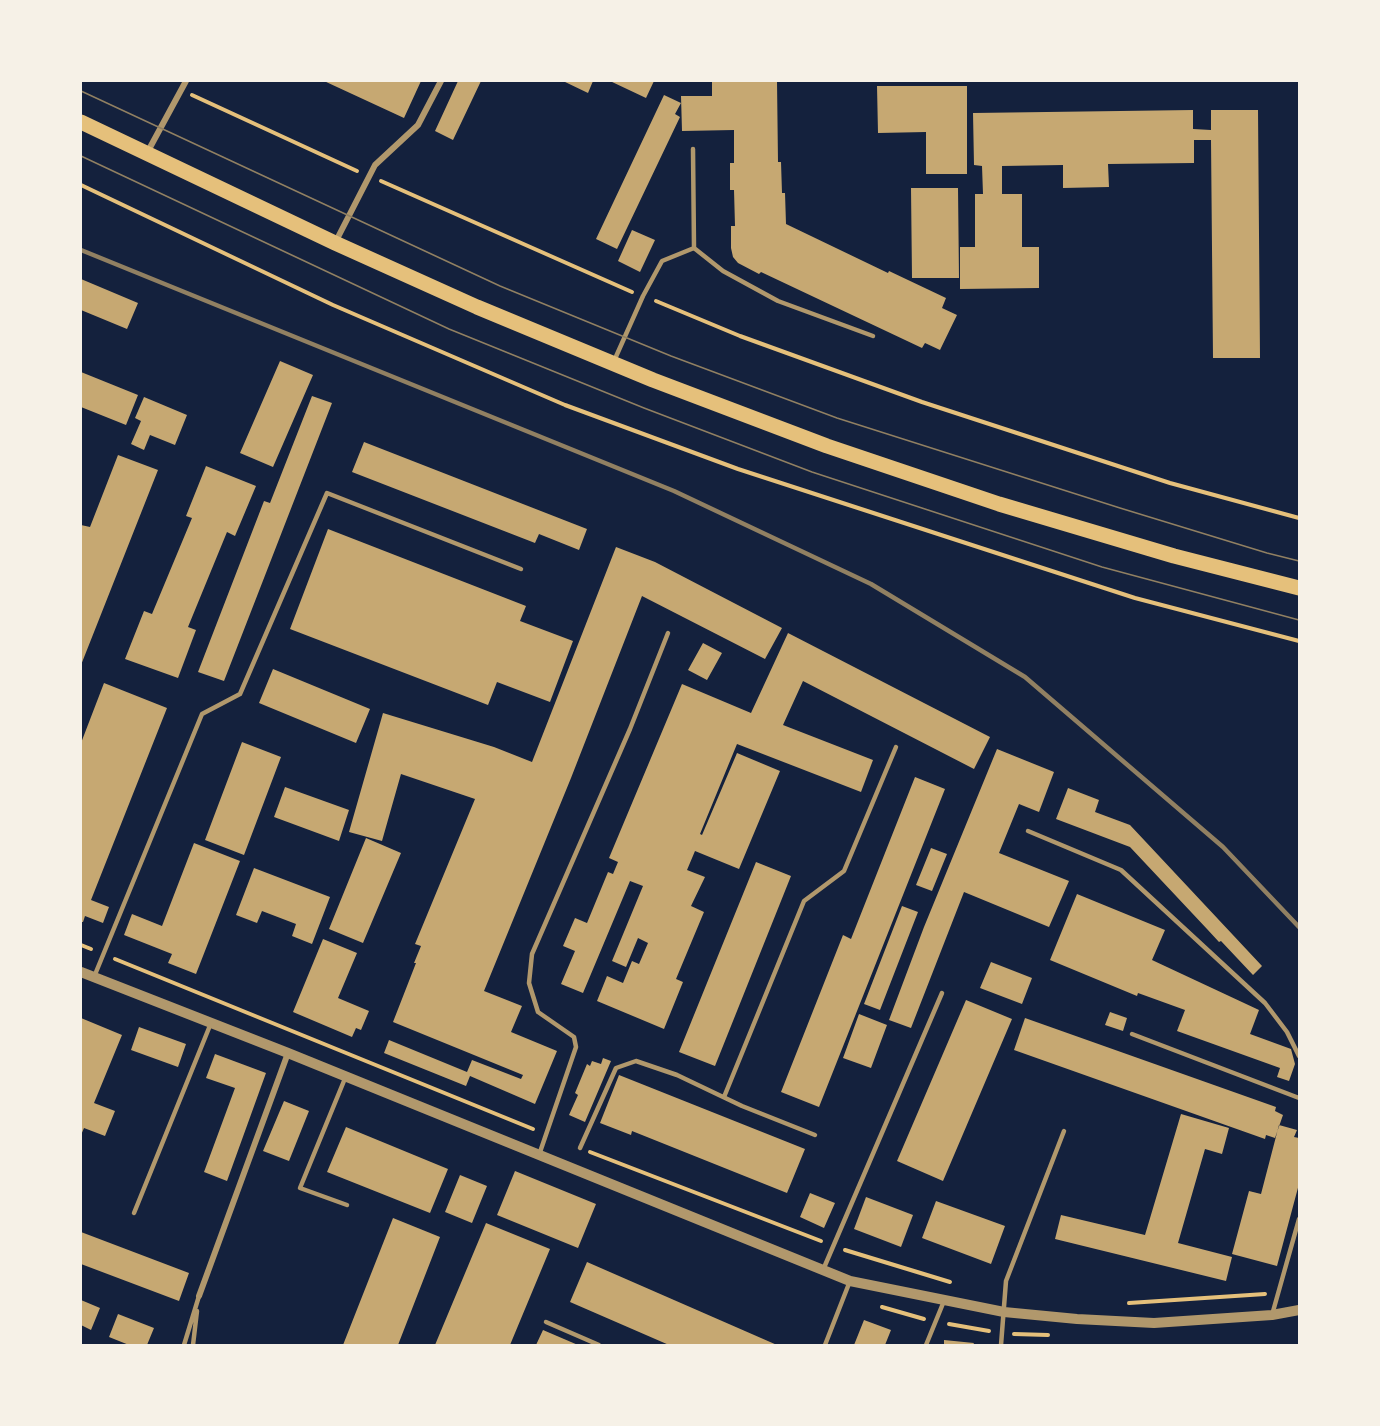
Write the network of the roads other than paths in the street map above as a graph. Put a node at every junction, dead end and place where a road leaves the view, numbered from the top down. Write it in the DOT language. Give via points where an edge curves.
graph roads {
  1 [pos="186,81"];
  2 [pos="441,81"];
  3 [pos="81,122"];
  4 [pos="693,149"];
  5 [pos="147,154"];
  6 [pos="335,243"];
  7 [pos="694,248"];
  8 [pos="873,336"];
  9 [pos="613,363"];
  10 [pos="521,569"];
  11 [pos="1299,588"];
  12 [pos="668,633"];
  13 [pos="896,747"];
  14 [pos="1028,831"];
  15 [pos="81,972"];
  16 [pos="94,977"];
  17 [pos="942,993"];
  18 [pos="211,1023"];
  19 [pos="1132,1034"];
  20 [pos="288,1053"];
  21 [pos="1299,1056"];
  22 [pos="346,1076"];
  23 [pos="724,1097"];
  24 [pos="1299,1098"];
  25 [pos="1064,1131"];
  26 [pos="814,1135"];
  27 [pos="580,1148"];
  28 [pos="539,1155"];
  29 [pos="347,1205"];
  30 [pos="134,1213"];
  31 [pos="1299,1219"];
  32 [pos="823,1270"];
  33 [pos="850,1281"];
  34 [pos="199,1296"];
  35 [pos="944,1301"];
  36 [pos="1299,1310"];
  37 [pos="1004,1312"];
  38 [pos="1272,1315"];
  39 [pos="546,1322"];
  40 [pos="184,1345"];
  41 [pos="193,1345"];
  42 [pos="599,1345"];
  43 [pos="825,1345"];
  44 [pos="926,1345"];
  45 [pos="1001,1345"];
  1 -- 5 [label="street"];
  2 -- 6 [label="street" via="418,125 375,165"];
  3 -- 5 [label="main road"];
  4 -- 7 [label="lane"];
  5 -- 6 [label="main road"];
  6 -- 9 [label="main road"];
  7 -- 8 [label="lane" via="723,270 778,301"];
  7 -- 9 [label="lane" via="662,261"];
  9 -- 11 [label="main road" via="827,446 999,504"];
  10 -- 16 [label="lane" via="327,493 240,694 202,714"];
  12 -- 28 [label="lane" via="532,954 529,983 538,1012 574,1037 576,1047"];
  13 -- 23 [label="lane" via="844,871 804,901"];
  14 -- 21 [label="lane" via="1121,870 1265,1003"];
  15 -- 16 [label="street"];
  16 -- 18 [label="street"];
  17 -- 32 [label="lane"];
  18 -- 20 [label="street"];
  18 -- 30 [label="lane"];
  19 -- 24 [label="lane"];
  20 -- 22 [label="street"];
  20 -- 34 [label="street"];
  22 -- 28 [label="street"];
  22 -- 29 [label="lane" via="300,1188"];
  23 -- 26 [label="lane"];
  23 -- 27 [label="lane" via="636,1061 616,1068"];
  25 -- 37 [label="lane" via="1006,1281"];
  28 -- 32 [label="street"];
  31 -- 38 [label="lane"];
  32 -- 33 [label="street"];
  33 -- 35 [label="street"];
  33 -- 43 [label="lane"];
  34 -- 40 [label="lane"];
  34 -- 41 [label="lane"];
  35 -- 37 [label="street"];
  35 -- 44 [label="lane"];
  36 -- 38 [label="street"];
  37 -- 38 [label="street" via="1154,1323"];
  37 -- 45 [label="lane"];
  39 -- 42 [label="lane"];
}
